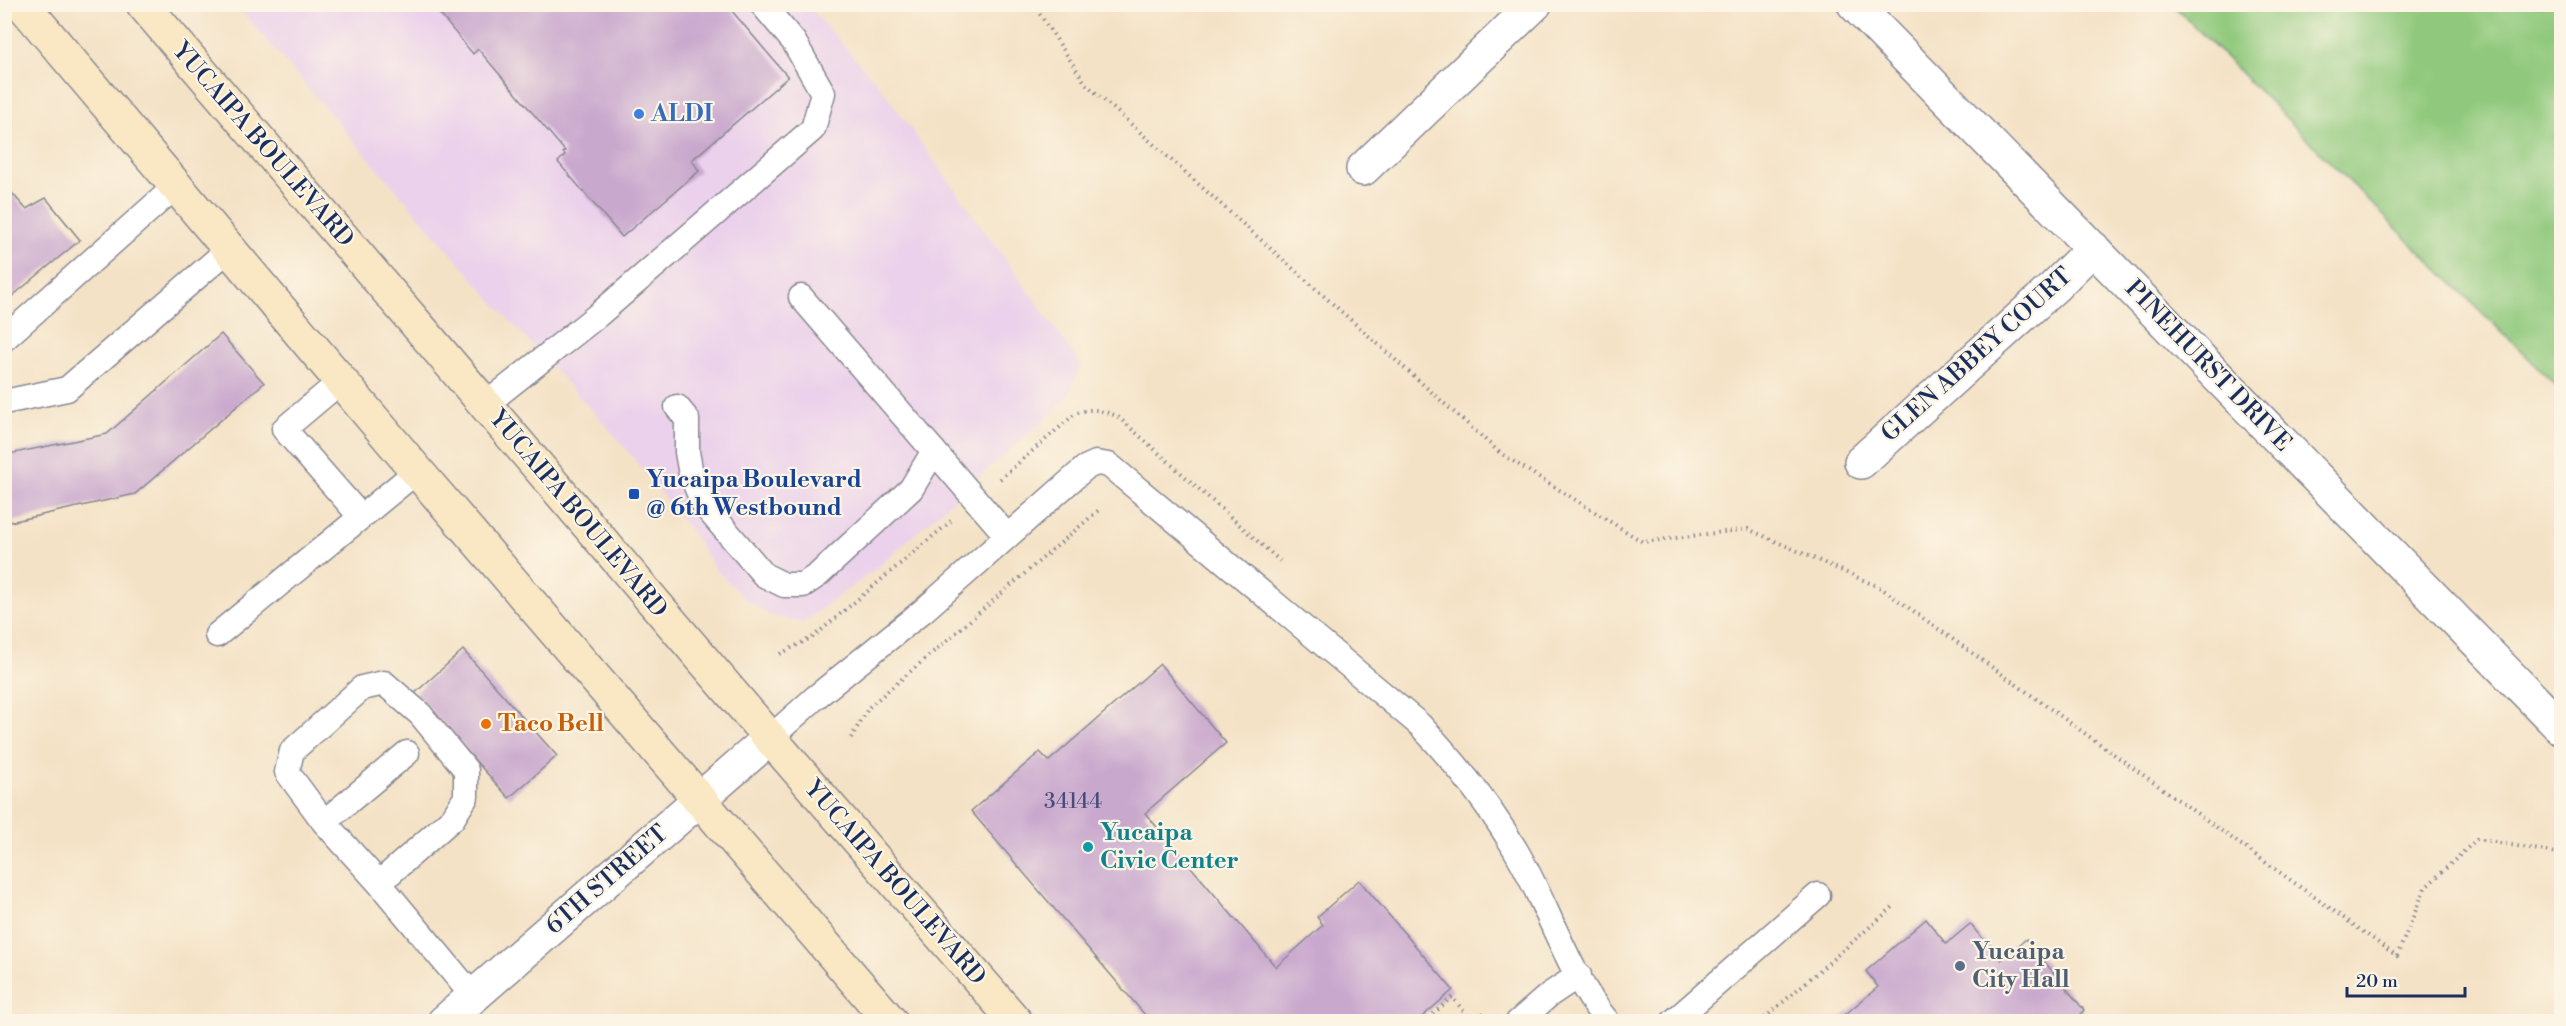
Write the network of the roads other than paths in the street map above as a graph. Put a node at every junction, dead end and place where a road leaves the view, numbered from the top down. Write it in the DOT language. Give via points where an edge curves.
graph roads {
  1 [pos="22,4"];
  2 [pos="143,4"];
  3 [pos="762,4"];
  4 [pos="1535,4"];
  5 [pos="1854,4"];
  6 [pos="1363,169"];
  7 [pos="176,186"];
  8 [pos="2093,248"];
  9 [pos="229,249"];
  10 [pos="801,297"];
  11 [pos="4,339"];
  12 [pos="341,381"];
  13 [pos="4,402"];
  14 [pos="485,405"];
  15 [pos="677,407"];
  16 [pos="934,451"];
  17 [pos="1861,462"];
  18 [pos="417,471"];
  19 [pos="361,517"];
  20 [pos="1007,536"];
  21 [pos="217,635"];
  22 [pos="2562,729"];
  23 [pos="770,738"];
  24 [pos="407,753"];
  25 [pos="700,799"];
  26 [pos="324,822"];
  27 [pos="379,883"];
  28 [pos="1818,895"];
  29 [pos="1579,975"];
  30 [pos="473,996"];
  31 [pos="444,1022"];
  32 [pos="891,1022"];
  33 [pos="1016,1022"];
  34 [pos="1518,1022"];
  35 [pos="1608,1022"];
  36 [pos="1673,1022"];
  1 -- 7 [label="main road"];
  2 -- 14 [label="main road, YUCAIPA BOULEVARD"];
  3 -- 14 [label="lane" via="794,42 823,93 813,129 598,315"];
  4 -- 6 [label="street"];
  5 -- 8 [label="street, PINEHURST DRIVE"];
  7 -- 9 [label="main road"];
  7 -- 11 [label="lane"];
  8 -- 17 [label="street, GLEN ABBEY COURT"];
  8 -- 22 [label="street, PINEHURST DRIVE"];
  9 -- 12 [label="main road"];
  9 -- 13 [label="lane" via="67,389"];
  10 -- 16 [label="lane"];
  12 -- 18 [label="main road"];
  12 -- 19 [label="lane" via="284,429"];
  14 -- 23 [label="main road, YUCAIPA BOULEVARD"];
  15 -- 16 [label="lane" via="687,419 691,474 704,505 764,575 784,585 803,585 818,575 911,489"];
  16 -- 20 [label="lane"];
  18 -- 19 [label="lane"];
  18 -- 25 [label="main road"];
  19 -- 21 [label="lane"];
  20 -- 23 [label="lane"];
  20 -- 29 [label="lane" via="1085,468 1096,463 1109,465 1124,476 1420,725 1455,762 1520,856"];
  23 -- 25 [label="street, 6TH STREET"];
  23 -- 33 [label="main road, YUCAIPA BOULEVARD"];
  24 -- 26 [label="lane"];
  25 -- 30 [label="street, 6TH STREET"];
  25 -- 32 [label="main road"];
  26 -- 27 [label="lane"];
  26 -- 27 [label="lane" via="287,772 292,751 362,688 384,683 420,714 466,770 466,797 453,818"];
  27 -- 30 [label="lane"];
  28 -- 36 [label="lane"];
  29 -- 34 [label="lane"];
  29 -- 35 [label="lane"];
  30 -- 31 [label="street, 6TH STREET"];
}
